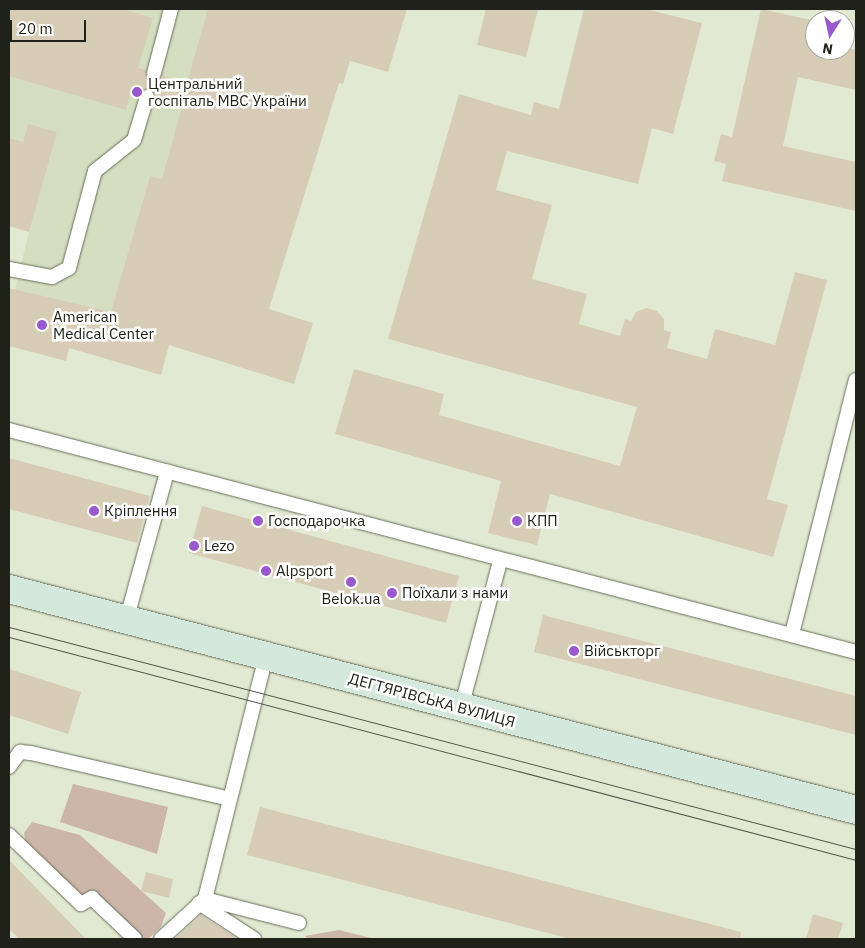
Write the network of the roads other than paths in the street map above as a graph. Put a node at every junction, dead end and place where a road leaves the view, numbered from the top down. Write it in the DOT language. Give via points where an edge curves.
graph roads {
  1 [pos="171,9"];
  2 [pos="154,73"];
  3 [pos="148,97"];
  4 [pos="9,269"];
  5 [pos="856,380"];
  6 [pos="9,430"];
  7 [pos="166,472"];
  8 [pos="500,561"];
  9 [pos="9,589"];
  10 [pos="126,621"];
  11 [pos="792,634"];
  12 [pos="856,652"];
  13 [pos="266,657"];
  14 [pos="461,708"];
  15 [pos="9,767"];
  16 [pos="230,799"];
  17 [pos="856,810"];
  18 [pos="9,835"];
  19 [pos="202,901"];
  20 [pos="299,923"];
  21 [pos="135,939"];
  22 [pos="161,939"];
  23 [pos="254,939"];
  1 -- 2 [label="lane"];
  3 -- 4 [label="lane" via="134,140 95,171 69,268 52,277"];
  5 -- 11 [label="lane"];
  6 -- 7 [label="lane"];
  7 -- 8 [label="lane"];
  7 -- 10 [label="lane"];
  8 -- 11 [label="lane"];
  8 -- 14 [label="lane"];
  9 -- 10 [label="main road, ДЕГТЯРІВСЬКА ВУЛИЦЯ"];
  10 -- 13 [label="main road, ДЕГТЯРІВСЬКА ВУЛИЦЯ"];
  11 -- 12 [label="lane"];
  13 -- 14 [label="main road, ДЕГТЯРІВСЬКА ВУЛИЦЯ"];
  13 -- 16 [label="lane"];
  14 -- 17 [label="main road, ДЕГТЯРІВСЬКА ВУЛИЦЯ"];
  15 -- 16 [label="lane" via="20,752 31,753"];
  16 -- 19 [label="lane"];
  18 -- 21 [label="lane" via="81,904 92,898"];
  19 -- 20 [label="lane"];
  19 -- 22 [label="lane"];
  19 -- 23 [label="lane"];
}
